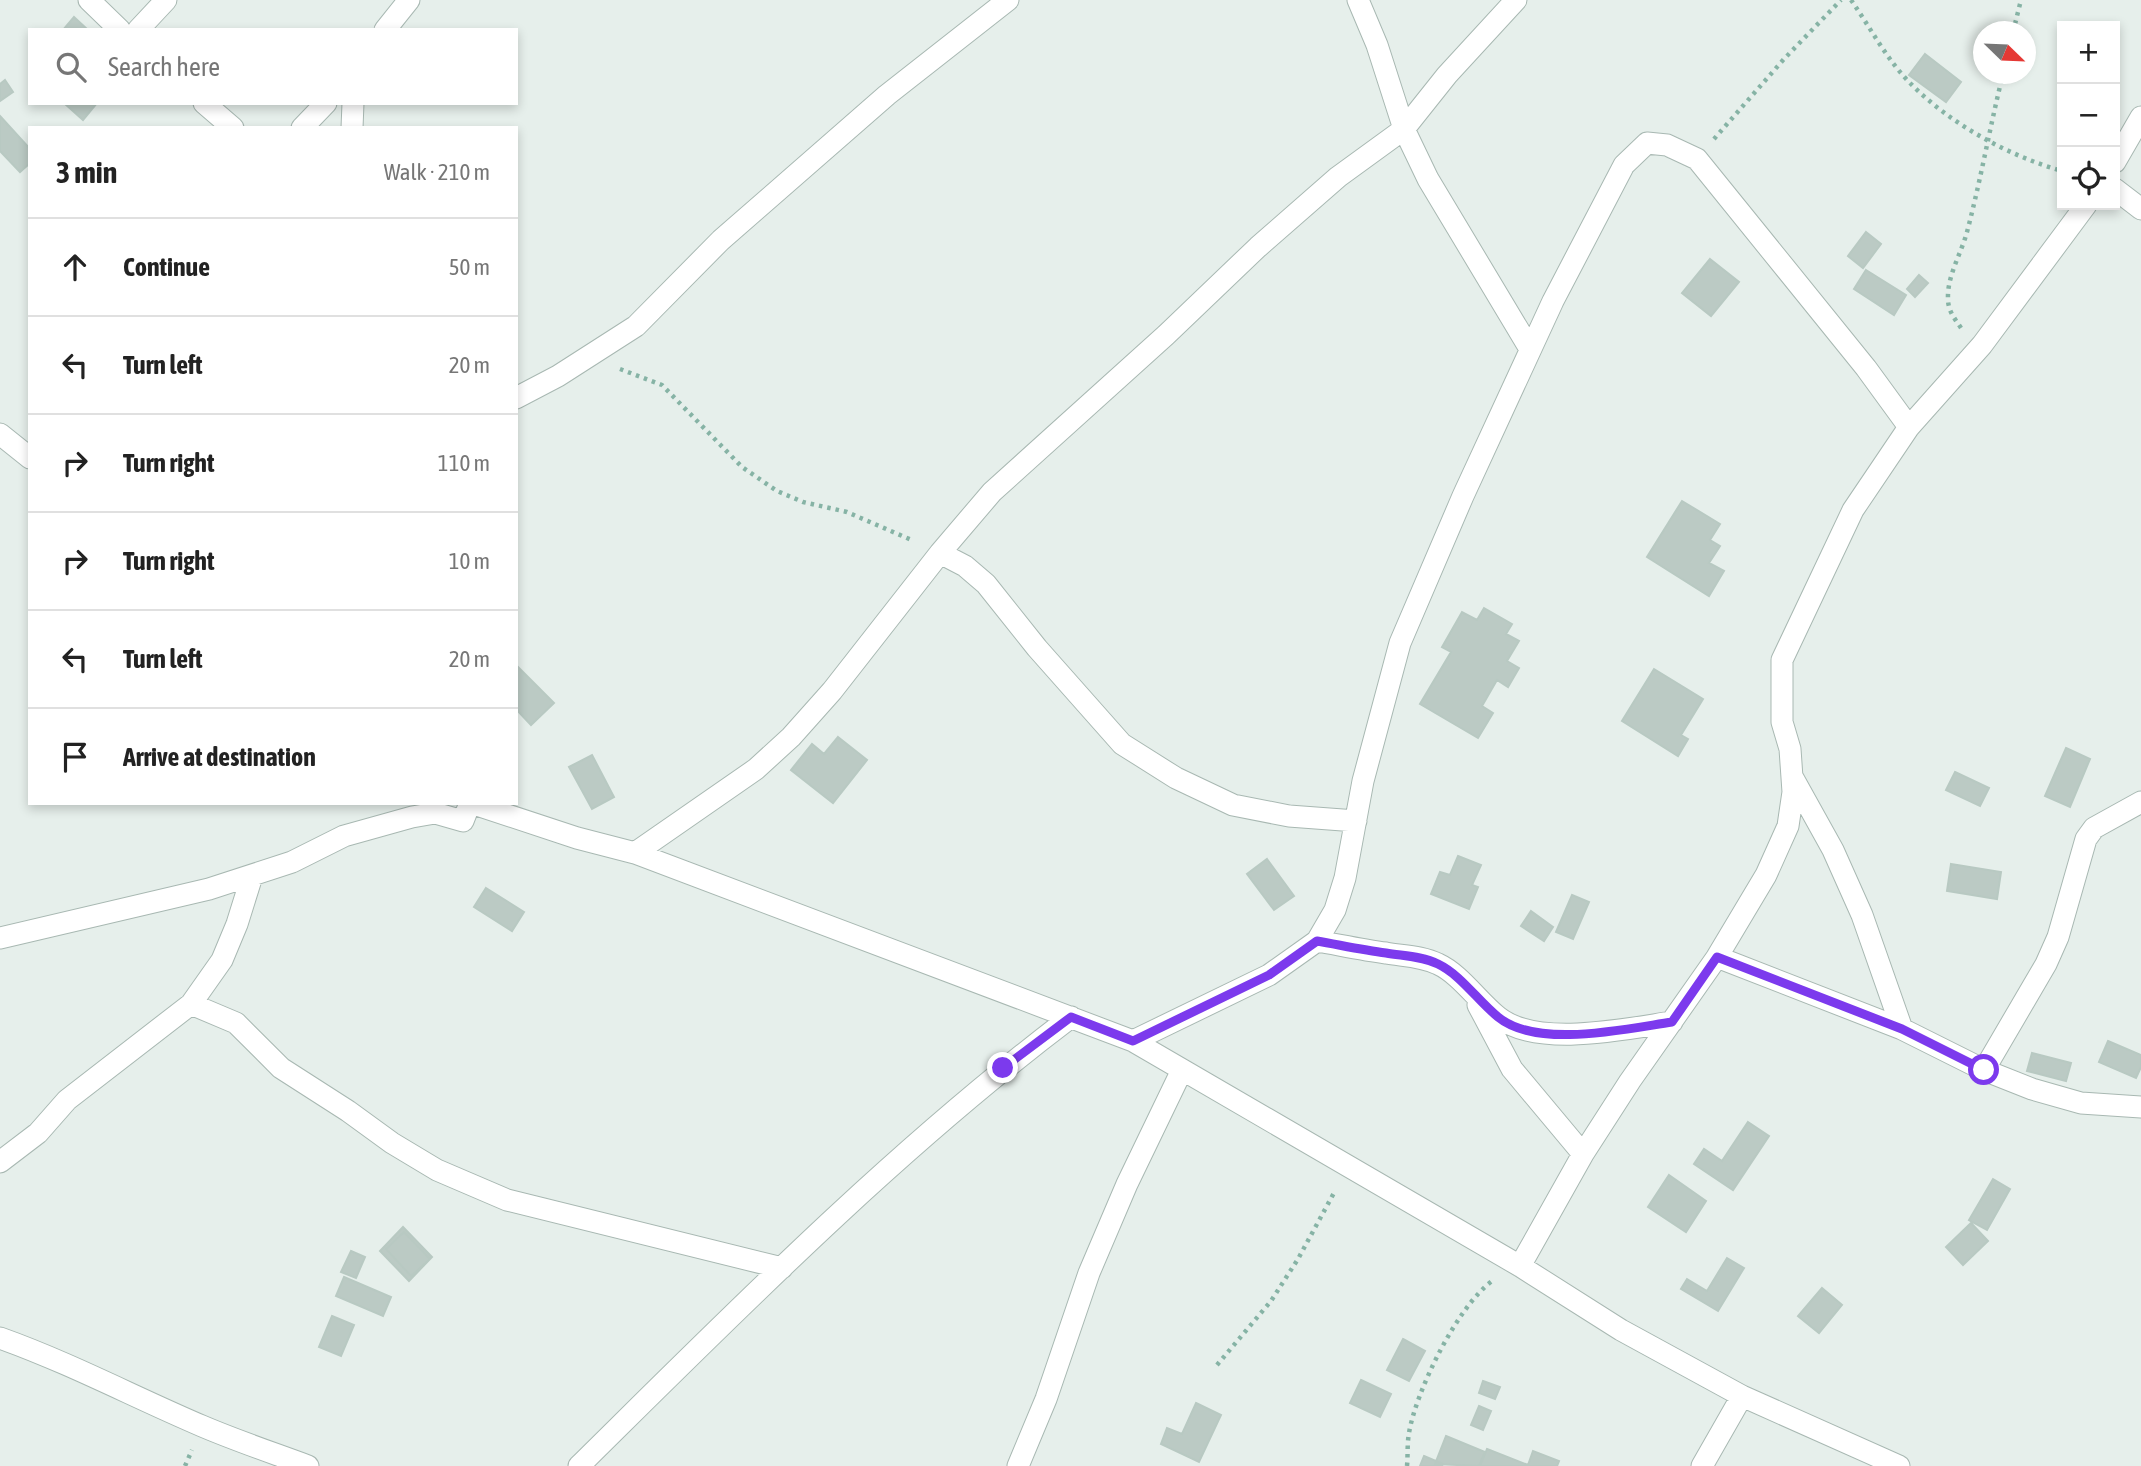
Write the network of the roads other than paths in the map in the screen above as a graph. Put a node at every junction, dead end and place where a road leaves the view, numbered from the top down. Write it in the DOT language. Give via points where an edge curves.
graph roads {
  1 [pos="89,0"];
  2 [pos="166,0"];
  3 [pos="409,0"];
  4 [pos="1008,0"];
  5 [pos="1358,0"];
  6 [pos="1516,0"];
  7 [pos="118,28"];
  8 [pos="140,28"];
  9 [pos="387,28"];
  10 [pos="206,105"];
  11 [pos="324,105"];
  12 [pos="354,105"];
  13 [pos="2141,117"];
  14 [pos="231,126"];
  15 [pos="304,126"];
  16 [pos="352,126"];
  17 [pos="1404,130"];
  18 [pos="2120,153"];
  19 [pos="2120,193"];
  20 [pos="2141,209"];
  21 [pos="2082,210"];
  22 [pos="1530,349"];
  23 [pos="518,397"];
  24 [pos="1909,428"];
  25 [pos="0,434"];
  26 [pos="28,456"];
  27 [pos="940,553"];
  28 [pos="1791,776"];
  29 [pos="2141,802"];
  30 [pos="469,805"];
  31 [pos="476,805"];
  32 [pos="431,808"];
  33 [pos="1356,821"];
  34 [pos="635,853"];
  35 [pos="252,876"];
  36 [pos="0,938"];
  37 [pos="1317,941"];
  38 [pos="1717,957"];
  39 [pos="1473,995"];
  40 [pos="191,1004"];
  41 [pos="1071,1017"];
  42 [pos="1672,1022"];
  43 [pos="1902,1029"];
  44 [pos="1133,1041"];
  45 [pos="1182,1070"];
  46 [pos="1984,1070"];
  47 [pos="2141,1107"];
  48 [pos="1583,1154"];
  49 [pos="0,1163"];
  50 [pos="1520,1266"];
  51 [pos="782,1268"];
  52 [pos="0,1338"];
  53 [pos="1742,1396"];
  54 [pos="308,1466"];
  55 [pos="579,1466"];
  56 [pos="1018,1466"];
  57 [pos="1702,1466"];
  58 [pos="1899,1466"];
  1 -- 7 [label="street"];
  2 -- 8 [label="street"];
  3 -- 9 [label="street"];
  4 -- 23 [label="street" via="887,95 720,240 636,326"];
  5 -- 17 [label="street"];
  6 -- 17 [label="street"];
  10 -- 14 [label="street"];
  11 -- 15 [label="street"];
  12 -- 16 [label="street"];
  13 -- 18 [label="street"];
  17 -- 22 [label="street" via="1428,179"];
  17 -- 27 [label="street" via="1338,177 1258,247 992,492"];
  19 -- 20 [label="street"];
  21 -- 24 [label="street" via="1982,345"];
  22 -- 24 [label="street" via="1624,165 1647,143 1667,145 1698,159"];
  22 -- 33 [label="street" via="1400,643"];
  24 -- 28 [label="street" via="1853,510 1782,660 1782,722"];
  25 -- 26 [label="street"];
  27 -- 33 [label="street" via="986,584 1122,744 1176,778 1233,805 1289,816"];
  27 -- 34 [label="street" via="790,737 756,769"];
  28 -- 38 [label="street" via="1788,826 1766,875"];
  28 -- 43 [label="street" via="1833,850 1862,915"];
  29 -- 46 [label="street" via="2094,828 2086,839 2058,937"];
  30 -- 32 [label="street" via="463,821"];
  31 -- 34 [label="street"];
  32 -- 35 [label="street" via="344,836"];
  33 -- 37 [label="street" via="1335,910"];
  34 -- 41 [label="street"];
  35 -- 36 [label="street"];
  35 -- 40 [label="street" via="222,960"];
  37 -- 39 [label="street" via="1438,964 1458,976"];
  37 -- 44 [label="street" via="1269,975"];
  38 -- 42 [label="street"];
  38 -- 43 [label="street"];
  39 -- 42 [label="street" via="1501,1020 1529,1031 1555,1034"];
  39 -- 48 [label="street" via="1512,1069"];
  40 -- 49 [label="street" via="67,1100 38,1133"];
  40 -- 51 [label="street" via="236,1023 281,1068 437,1170 507,1200"];
  41 -- 44 [label="street"];
  41 -- 51 [label="street" via="1003,1068"];
  42 -- 48 [label="street"];
  43 -- 46 [label="street"];
  44 -- 45 [label="street"];
  45 -- 50 [label="street"];
  45 -- 56 [label="street" via="1089,1273"];
  46 -- 47 [label="street" via="2081,1103"];
  48 -- 50 [label="street"];
  50 -- 53 [label="street" via="1621,1330"];
  51 -- 55 [label="street"];
  52 -- 54 [label="street" via="203,1427"];
  53 -- 57 [label="street"];
  53 -- 58 [label="street"];
}
